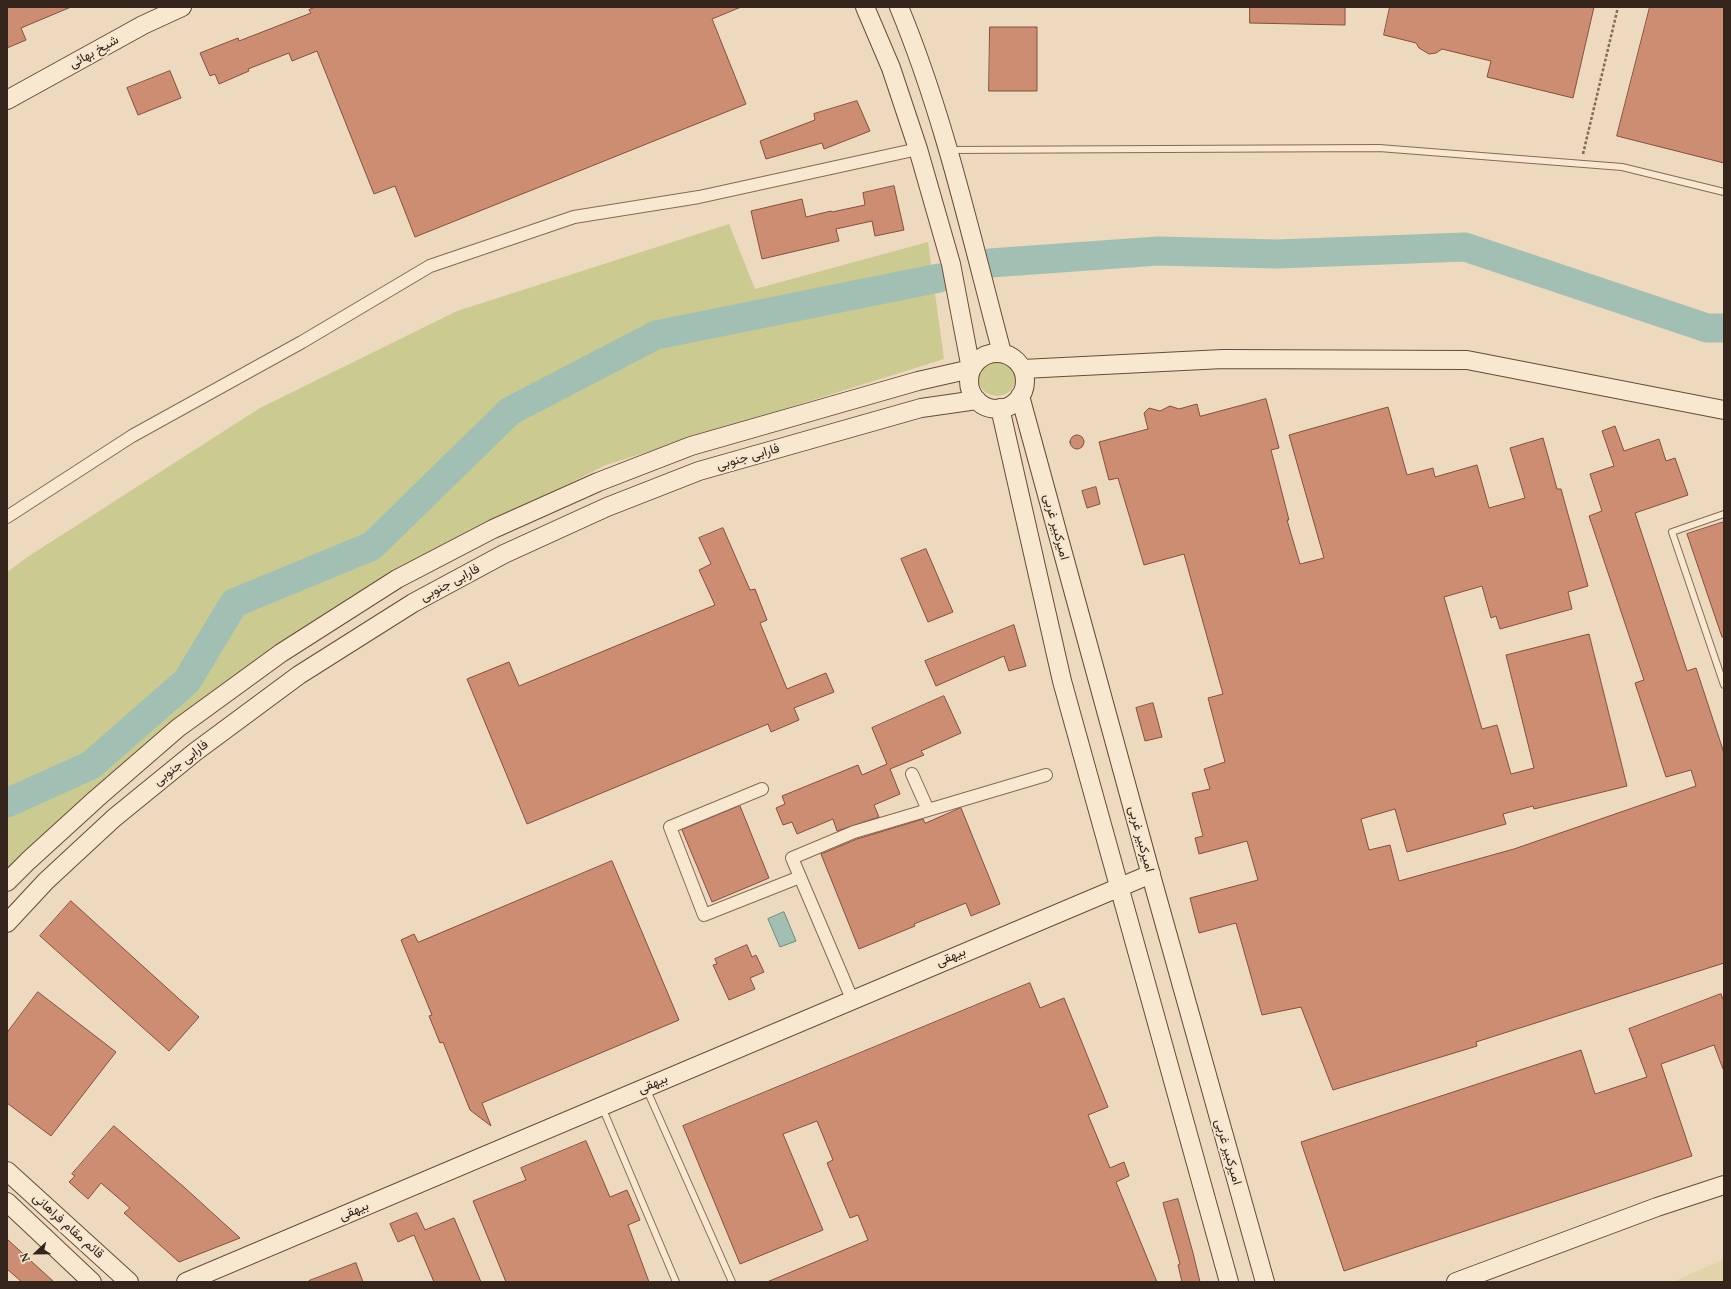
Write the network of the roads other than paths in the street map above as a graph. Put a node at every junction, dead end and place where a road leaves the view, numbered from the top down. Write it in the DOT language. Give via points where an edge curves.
graph roads {
  1 [pos="182,7"];
  2 [pos="865,7"];
  3 [pos="899,7"];
  4 [pos="7,100"];
  5 [pos="918,149"];
  6 [pos="948,150"];
  7 [pos="1724,192"];
  8 [pos="1002,353"];
  9 [pos="971,370"];
  10 [pos="1023,370"];
  11 [pos="1020,396"];
  12 [pos="977,400"];
  13 [pos="1000,408"];
  14 [pos="1724,410"];
  15 [pos="1724,514"];
  16 [pos="7,517"];
  17 [pos="1724,685"];
  18 [pos="912,774"];
  19 [pos="1046,775"];
  20 [pos="762,790"];
  21 [pos="928,810"];
  22 [pos="1151,874"];
  23 [pos="800,877"];
  24 [pos="7,882"];
  25 [pos="1119,886"];
  26 [pos="7,923"];
  27 [pos="852,999"];
  28 [pos="646,1087"];
  29 [pos="601,1106"];
  30 [pos="7,1171"];
  31 [pos="1724,1185"];
  32 [pos="7,1202"];
  33 [pos="92,1282"];
  34 [pos="129,1282"];
  35 [pos="186,1282"];
  36 [pos="676,1282"];
  37 [pos="732,1282"];
  38 [pos="1229,1282"];
  39 [pos="1265,1282"];
  40 [pos="1456,1282"];
  1 -- 4 [label="street, شیخ بهائی" via="143,25"];
  2 -- 5 [label="street" via="891,68"];
  3 -- 6 [label="street" via="919,56"];
  5 -- 9 [label="street" via="951,264"];
  5 -- 16 [label="street" via="699,197 574,217 430,266 302,342 132,436"];
  6 -- 7 [label="lane" via="1379,148 1622,167"];
  6 -- 8 [label="street"];
  8 -- 9 [label="street" via="983,356"];
  8 -- 10 [label="street" via="1014,359"];
  9 -- 12 [label="street" via="970,386"];
  9 -- 24 [label="street, فارابی جنوبی" via="918,381 691,446 598,482 507,523 397,579 281,653 178,728 90,804"];
  10 -- 11 [label="street" via="1024,383"];
  10 -- 14 [label="street" via="1223,359 1467,360"];
  11 -- 13 [label="street" via="1008,406"];
  11 -- 22 [label="street, امیرکبیر غربی"];
  12 -- 13 [label="street" via="992,408"];
  12 -- 26 [label="street, فارابی جنوبی" via="921,408 698,471 607,507 511,551 420,599 299,675 195,752 114,818 46,881"];
  13 -- 25 [label="street, امیرکبیر غربی" via="1062,681"];
  15 -- 17 [label="lane" via="1672,532"];
  18 -- 21 [label="street"];
  19 -- 21 [label="street"];
  20 -- 23 [label="street" via="670,827 704,915"];
  21 -- 23 [label="street" via="854,832 792,858"];
  22 -- 25 [label="street, بیهقی"];
  22 -- 39 [label="street, امیرکبیر غربی"];
  23 -- 27 [label="street"];
  25 -- 27 [label="street, بیهقی"];
  25 -- 38 [label="street, امیرکبیر غربی"];
  27 -- 28 [label="street, بیهقی"];
  28 -- 29 [label="street, بیهقی"];
  28 -- 37 [label="lane"];
  29 -- 35 [label="street, بیهقی"];
  29 -- 36 [label="lane"];
  30 -- 34 [label="street, قائم مقام فراهانی"];
  31 -- 40 [label="street" via="1657,1207"];
  32 -- 33 [label="street, قائم مقام فراهانی"];
}
